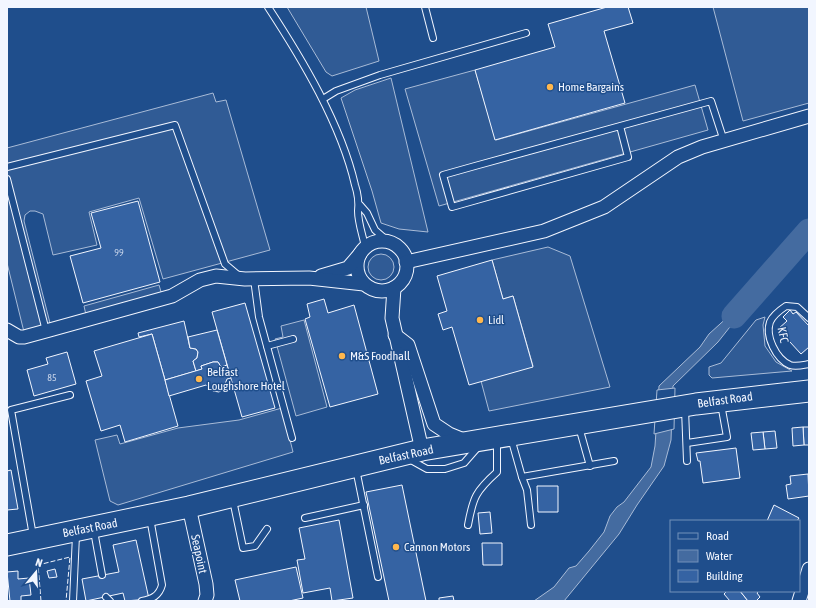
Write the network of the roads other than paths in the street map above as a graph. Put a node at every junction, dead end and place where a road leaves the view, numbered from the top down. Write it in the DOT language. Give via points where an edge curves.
graph roads {
  1 [pos="268,7"];
  2 [pos="425,7"];
  3 [pos="526,33"];
  4 [pos="433,38"];
  5 [pos="322,99"];
  6 [pos="809,116"];
  7 [pos="620,126"];
  8 [pos="724,141"];
  9 [pos="7,167"];
  10 [pos="7,179"];
  11 [pos="360,206"];
  12 [pos="390,243"];
  13 [pos="363,251"];
  14 [pos="406,262"];
  15 [pos="225,264"];
  16 [pos="216,276"];
  17 [pos="309,278"];
  18 [pos="249,279"];
  19 [pos="364,284"];
  20 [pos="394,288"];
  21 [pos="378,291"];
  22 [pos="392,318"];
  23 [pos="809,318"];
  24 [pos="7,330"];
  25 [pos="46,332"];
  26 [pos="395,335"];
  27 [pos="293,339"];
  28 [pos="267,346"];
  29 [pos="809,364"];
  30 [pos="809,391"];
  31 [pos="70,395"];
  32 [pos="721,401"];
  33 [pos="689,411"];
  34 [pos="578,423"];
  35 [pos="292,438"];
  36 [pos="490,438"];
  37 [pos="687,443"];
  38 [pos="422,450"];
  39 [pos="402,455"];
  40 [pos="614,461"];
  41 [pos="687,461"];
  42 [pos="355,466"];
  43 [pos="590,466"];
  44 [pos="522,477"];
  45 [pos="233,497"];
  46 [pos="364,505"];
  47 [pos="189,508"];
  48 [pos="149,516"];
  49 [pos="305,518"];
  50 [pos="468,525"];
  51 [pos="530,525"];
  52 [pos="267,528"];
  53 [pos="85,530"];
  54 [pos="34,539"];
  55 [pos="7,545"];
  56 [pos="809,569"];
  57 [pos="102,575"];
  58 [pos="378,577"];
  59 [pos="74,601"];
  60 [pos="142,601"];
  61 [pos="205,601"];
  62 [pos="799,601"];
  1 -- 5 [label="lane"];
  2 -- 4 [label="lane"];
  3 -- 5 [label="lane" via="380,75 336,91"];
  5 -- 11 [label="lane" via="345,152"];
  6 -- 8 [label="street"];
  7 -- 7 [label="lane" via="443,175 452,207 628,157"];
  7 -- 8 [label="lane" via="711,101"];
  8 -- 14 [label="street" via="678,157 604,207 544,231"];
  9 -- 15 [label="lane" via="175,125"];
  10 -- 25 [label="lane"];
  11 -- 12 [label="lane" via="367,213 375,230"];
  11 -- 13 [label="lane" via="358,212"];
  12 -- 13 [label="street" via="373,243"];
  12 -- 14 [label="street" via="400,250"];
  13 -- 17 [label="street" via="348,268"];
  13 -- 19 [label="street" via="357,262 357,270"];
  14 -- 20 [label="street" via="404,277"];
  15 -- 16 [label="lane"];
  15 -- 18 [label="lane"];
  16 -- 18 [label="street"];
  16 -- 25 [label="street" via="200,280 172,296"];
  17 -- 18 [label="street"];
  17 -- 19 [label="street"];
  18 -- 28 [label="lane"];
  19 -- 21 [label="street"];
  20 -- 21 [label="street"];
  20 -- 22 [label="street"];
  21 -- 22 [label="street"];
  22 -- 26 [label="street"];
  23 -- 29 [label="lane, KFC" via="801,310 786,306 770,322 769,332 777,354 791,365"];
  24 -- 25 [label="street" via="19,337"];
  26 -- 36 [label="street" via="408,345 434,424 449,434"];
  26 -- 38 [label="street"];
  27 -- 28 [label="lane"];
  28 -- 35 [label="lane"];
  30 -- 32 [label="highway, Belfast Road"];
  31 -- 54 [label="lane" via="11,410"];
  32 -- 33 [label="highway, Belfast Road"];
  32 -- 37 [label="lane" via="727,437"];
  33 -- 34 [label="highway, Belfast Road" via="643,412"];
  33 -- 37 [label="lane"];
  34 -- 36 [label="highway, Belfast Road"];
  34 -- 43 [label="lane"];
  36 -- 38 [label="highway, Belfast Road"];
  36 -- 39 [label="lane" via="464,463 444,468 427,469"];
  36 -- 44 [label="lane"];
  36 -- 50 [label="lane" via="497,472 472,500"];
  37 -- 41 [label="lane"];
  38 -- 39 [label="highway, Belfast Road"];
  39 -- 42 [label="highway, Belfast Road"];
  40 -- 43 [label="lane"];
  42 -- 45 [label="highway, Belfast Road"];
  42 -- 46 [label="lane"];
  43 -- 44 [label="lane"];
  44 -- 51 [label="lane" via="527,490"];
  45 -- 47 [label="highway, Belfast Road"];
  45 -- 52 [label="lane" via="243,548 255,546"];
  46 -- 49 [label="lane"];
  46 -- 58 [label="lane"];
  47 -- 48 [label="highway, Belfast Road"];
  47 -- 61 [label="street, Seapoint" via="207,588"];
  48 -- 53 [label="highway, Belfast Road"];
  48 -- 60 [label="lane" via="162,586 155,597"];
  53 -- 54 [label="highway, Belfast Road"];
  53 -- 57 [label="lane"];
  53 -- 59 [label="lane"];
  54 -- 55 [label="highway, Belfast Road"];
  56 -- 62 [label="street"];
}
